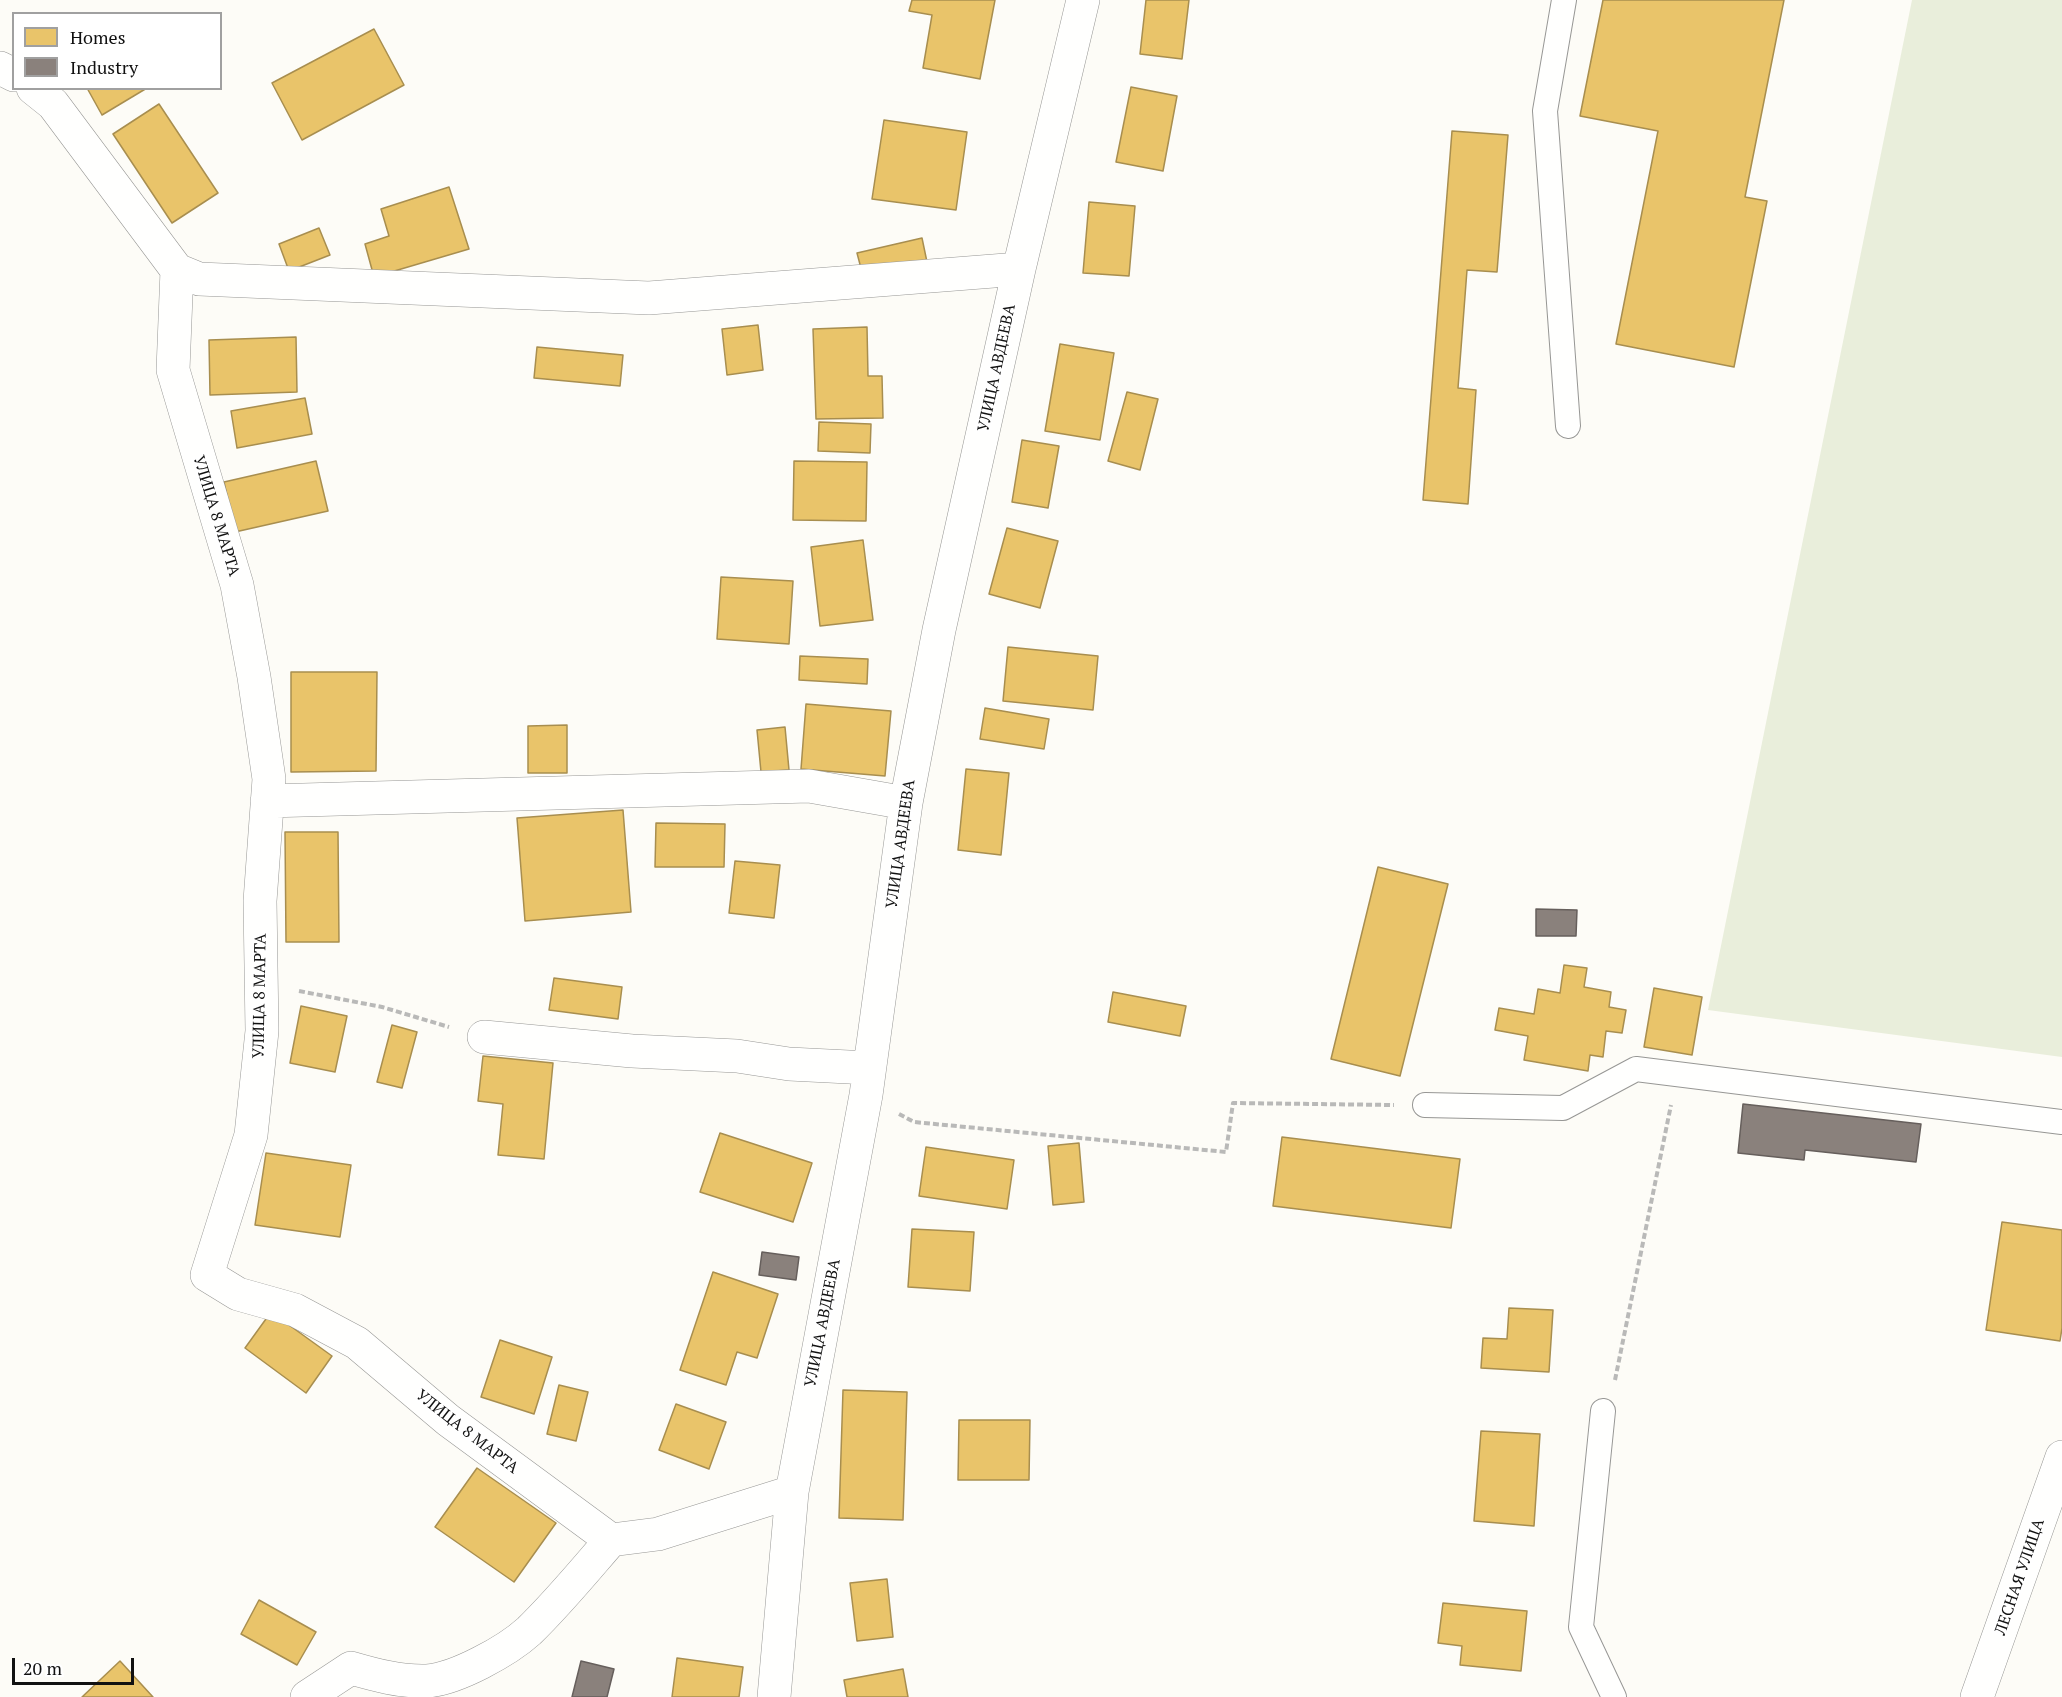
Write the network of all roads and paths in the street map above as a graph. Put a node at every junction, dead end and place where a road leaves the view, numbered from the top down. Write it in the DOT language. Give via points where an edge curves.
graph roads {
  1 [pos="1083,0"];
  2 [pos="1564,0"];
  3 [pos="36,90"];
  4 [pos="1019,269"];
  5 [pos="177,270"];
  6 [pos="1568,426"];
  7 [pos="267,801"];
  8 [pos="906,803"];
  9 [pos="262,988"];
  10 [pos="484,1037"];
  11 [pos="1677,1074"];
  12 [pos="868,1082"];
  13 [pos="1425,1105"];
  14 [pos="2062,1122"];
  15 [pos="1603,1411"];
  16 [pos="2062,1457"];
  17 [pos="792,1492"];
  18 [pos="612,1540"];
  19 [pos="1979,1696"];
  20 [pos="307,1697"];
  21 [pos="774,1697"];
  22 [pos="1614,1697"];
  1 -- 4 [label="street, УЛИЦА АВДЕЕВА"];
  2 -- 6 [label="lane" via="1545,111"];
  3 -- 5 [label="street" via="53,104"];
  4 -- 5 [label="street" via="649,298 199,279"];
  4 -- 8 [label="street, УЛИЦА АВДЕЕВА" via="939,630"];
  5 -- 7 [label="street, УЛИЦА 8 МАРТА" via="173,370 237,585 269,778"];
  7 -- 8 [label="street" via="810,786"];
  7 -- 9 [label="street, УЛИЦА 8 МАРТА" via="260,901"];
  8 -- 12 [label="street, УЛИЦА АВДЕЕВА"];
  9 -- 10 [label="path" via="286,988 382,1007"];
  9 -- 18 [label="street, УЛИЦА 8 МАРТА" via="262,1031 251,1135 207,1275 238,1294 295,1310 357,1343 448,1420"];
  10 -- 12 [label="street" via="736,1056"];
  11 -- 13 [label="lane" via="1636,1069 1563,1108"];
  11 -- 14 [label="lane"];
  11 -- 15 [label="path" via="1616,1377"];
  12 -- 13 [label="path" via="914,1122 1226,1152 1233,1103"];
  12 -- 17 [label="street, УЛИЦА АВДЕЕВА"];
  15 -- 22 [label="lane" via="1581,1628"];
  16 -- 19 [label="street, ЛЕСНАЯ УЛИЦА"];
  17 -- 18 [label="street" via="658,1534"];
  17 -- 21 [label="street, УЛИЦА АВДЕЕВА"];
  18 -- 20 [label="street" via="527,1633 461,1672 428,1681 386,1678 351,1668"];
}
